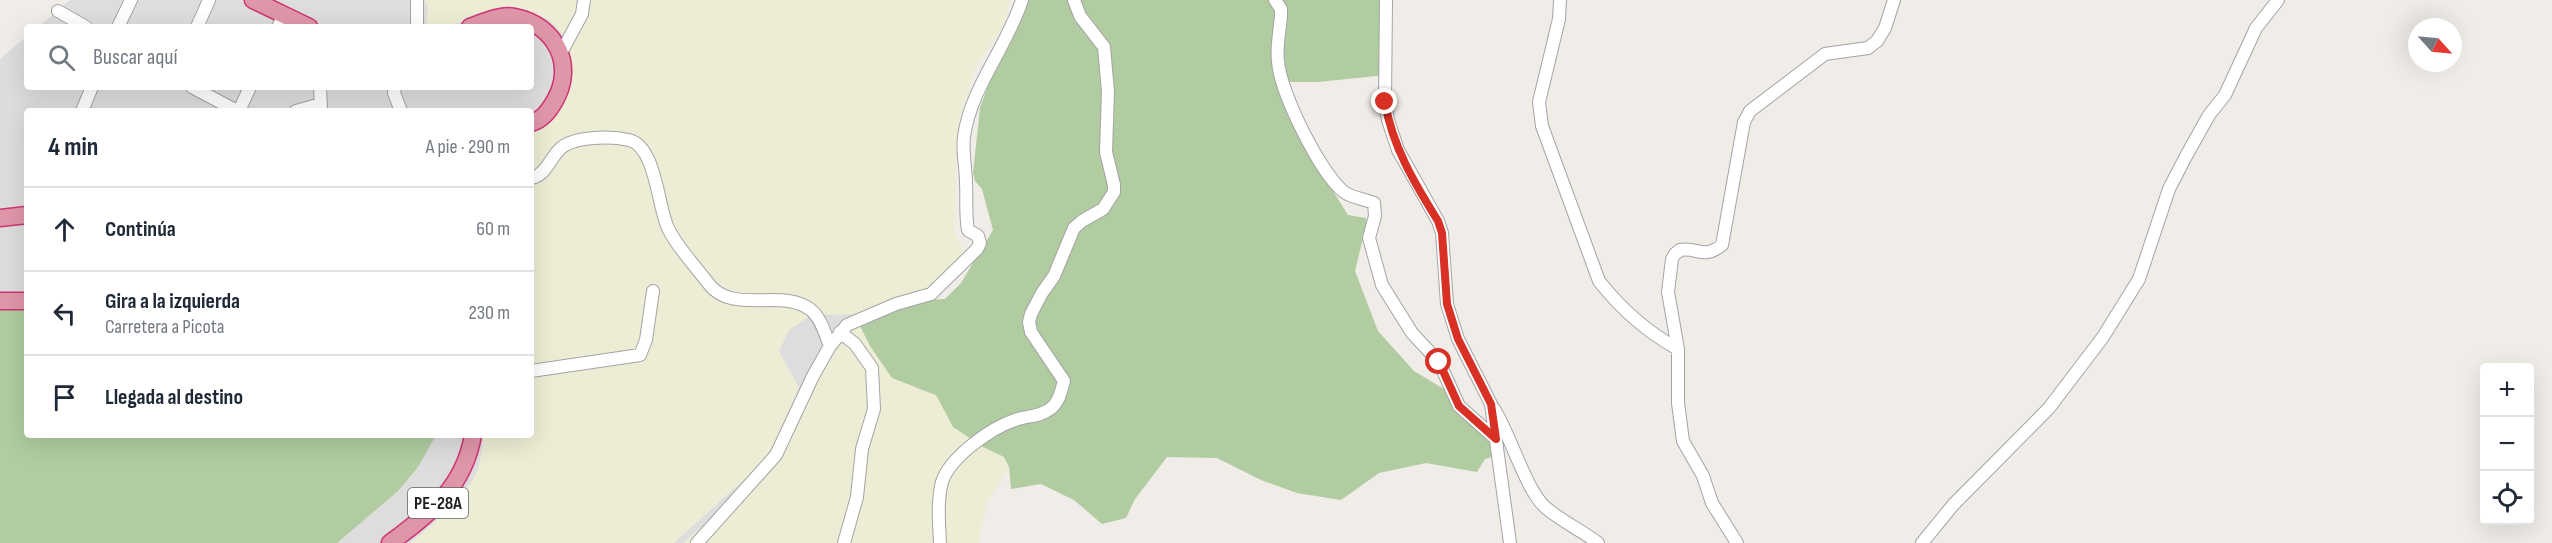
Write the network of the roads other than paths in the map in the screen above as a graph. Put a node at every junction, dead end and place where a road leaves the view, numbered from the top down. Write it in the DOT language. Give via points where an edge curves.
graph roads {
  1 [pos="131,0"];
  2 [pos="210,0"];
  3 [pos="253,0"];
  4 [pos="417,0"];
  5 [pos="584,0"];
  6 [pos="1022,0"];
  7 [pos="1074,0"];
  8 [pos="1275,0"];
  9 [pos="1386,0"];
  10 [pos="1560,0"];
  11 [pos="1894,0"];
  12 [pos="2278,0"];
  13 [pos="58,11"];
  14 [pos="281,21"];
  15 [pos="81,24"];
  16 [pos="119,24"];
  17 [pos="198,24"];
  18 [pos="417,24"];
  19 [pos="478,24"];
  20 [pos="530,24"];
  21 [pos="534,26"];
  22 [pos="561,53"];
  23 [pos="91,90"];
  24 [pos="198,90"];
  25 [pos="248,90"];
  26 [pos="320,90"];
  27 [pos="394,90"];
  28 [pos="321,107"];
  29 [pos="83,108"];
  30 [pos="232,108"];
  31 [pos="240,108"];
  32 [pos="400,108"];
  33 [pos="534,122"];
  34 [pos="534,176"];
  35 [pos="24,215"];
  36 [pos="0,218"];
  37 [pos="653,291"];
  38 [pos="0,301"];
  39 [pos="24,301"];
  40 [pos="840,332"];
  41 [pos="830,346"];
  42 [pos="1678,349"];
  43 [pos="534,371"];
  44 [pos="1491,404"];
  45 [pos="472,438"];
  46 [pos="1496,439"];
  47 [pos="390,543"];
  48 [pos="697,543"];
  49 [pos="844,543"];
  50 [pos="940,543"];
  51 [pos="1510,543"];
  52 [pos="1598,543"];
  53 [pos="1737,543"];
  54 [pos="1922,543"];
  1 -- 16 [label="street"];
  2 -- 17 [label="street"];
  3 -- 14 [label="highway"];
  4 -- 18 [label="street"];
  5 -- 22 [label="street" via="582,14"];
  6 -- 40 [label="street" via="1017,18 983,83 964,137 965,214 968,230 978,236 977,249 931,294 863,317"];
  7 -- 50 [label="street" via="1080,16 1104,47 1108,92 1106,152 1114,192 1103,209 1074,228 1029,322 1031,332 1064,381 1060,394 1052,408 1037,417 1018,418 998,426 948,470 939,506"];
  8 -- 46 [label="street" via="1281,15 1279,73 1291,109 1342,190 1374,204 1369,238 1382,285 1412,333 1439,362 1459,406"];
  9 -- 44 [label="street" via="1388,120 1398,150 1438,221 1447,304 1458,339"];
  10 -- 42 [label="street" via="1539,102 1542,126 1599,281 1614,300 1655,336"];
  11 -- 42 [label="street" via="1885,28 1868,48 1825,54 1750,111 1744,122 1722,245 1705,254 1680,250 1672,259 1668,292"];
  12 -- 54 [label="street" via="2256,28 2226,94 2185,158 2169,189 2139,279 2103,337 2049,408 1953,505"];
  13 -- 15 [label="street"];
  19 -- 20 [label="highway" via="514,17"];
  21 -- 22 [label="highway" via="551,36"];
  22 -- 33 [label="highway" via="564,79 557,98 545,115"];
  23 -- 29 [label="street"];
  24 -- 30 [label="street"];
  25 -- 31 [label="street"];
  26 -- 28 [label="street"];
  27 -- 32 [label="street"];
  34 -- 41 [label="street" via="560,148 579,139 636,143 655,176 668,229 711,286 740,300 801,304 821,323"];
  35 -- 36 [label="highway"];
  37 -- 43 [label="street" via="640,355"];
  38 -- 39 [label="highway"];
  40 -- 41 [label="street"];
  40 -- 49 [label="street" via="855,344 872,368 874,409"];
  41 -- 48 [label="street" via="776,455"];
  42 -- 53 [label="street" via="1683,441 1703,476 1712,503"];
  44 -- 46 [label="street"];
  44 -- 52 [label="street" via="1543,505"];
  45 -- 47 [label="highway, PE-28A" via="462,471 450,492"];
  46 -- 51 [label="street"];
}
